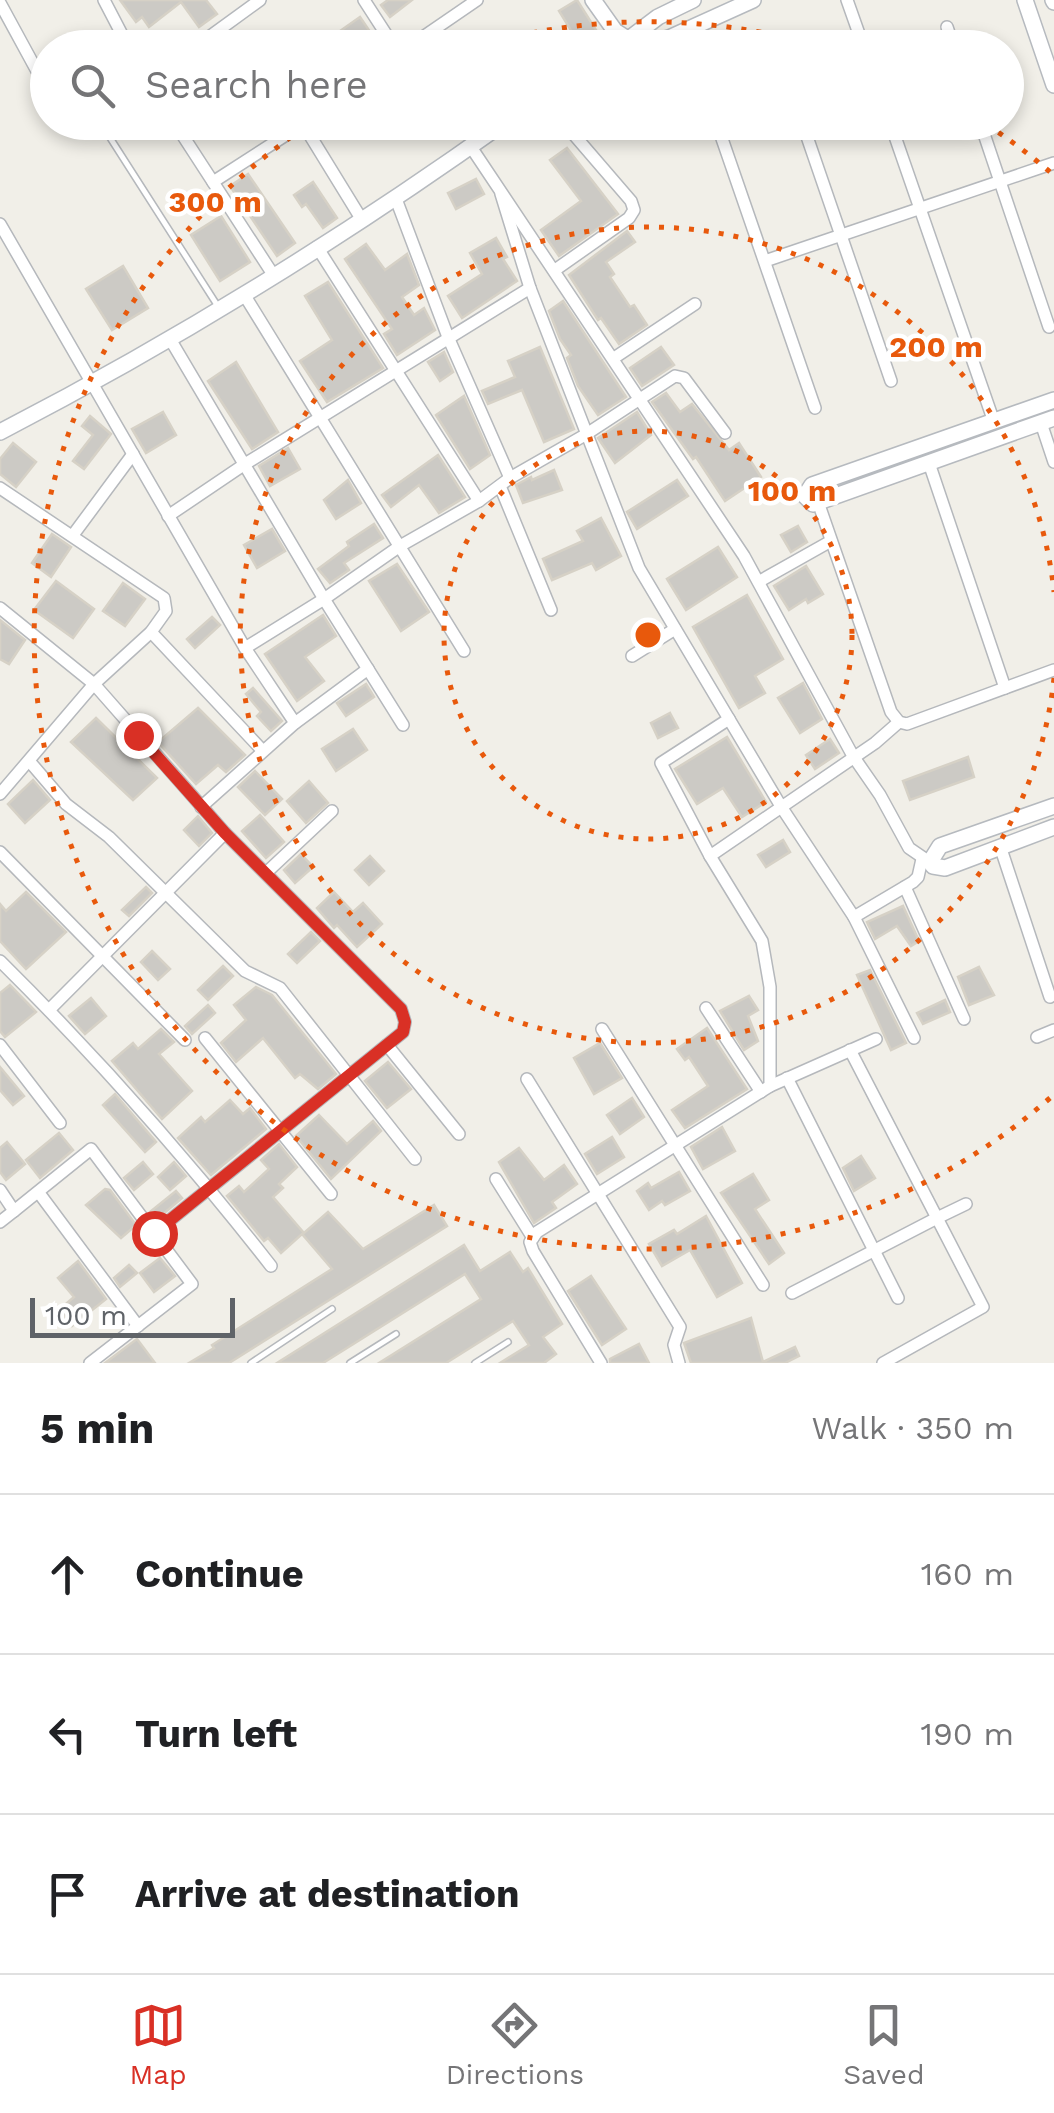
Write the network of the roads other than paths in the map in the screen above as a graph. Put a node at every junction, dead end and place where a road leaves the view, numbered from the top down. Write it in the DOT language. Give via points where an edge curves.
graph roads {
  1 [pos="104,0"];
  2 [pos="260,0"];
  3 [pos="364,0"];
  4 [pos="477,0"];
  5 [pos="593,0"];
  6 [pos="693,0"];
  7 [pos="753,0"];
  8 [pos="847,0"];
  9 [pos="1024,0"];
  10 [pos="0,3"];
  11 [pos="947,27"];
  12 [pos="120,30"];
  13 [pos="219,30"];
  14 [pos="383,30"];
  15 [pos="433,30"];
  16 [pos="614,30"];
  17 [pos="645,30"];
  18 [pos="687,30"];
  19 [pos="858,30"];
  20 [pos="948,30"];
  21 [pos="30,58"];
  22 [pos="1054,86"];
  23 [pos="112,140"];
  24 [pos="186,140"];
  25 [pos="278,140"];
  26 [pos="314,140"];
  27 [pos="480,140"];
  28 [pos="578,140"];
  29 [pos="722,140"];
  30 [pos="808,140"];
  31 [pos="896,140"];
  32 [pos="986,140"];
  33 [pos="471,146"];
  34 [pos="1054,163"];
  35 [pos="1001,181"];
  36 [pos="213,182"];
  37 [pos="502,194"];
  38 [pos="396,198"];
  39 [pos="921,210"];
  40 [pos="362,220"];
  41 [pos="0,224"];
  42 [pos="841,236"];
  43 [pos="316,247"];
  44 [pos="765,262"];
  45 [pos="555,270"];
  46 [pos="274,276"];
  47 [pos="530,288"];
  48 [pos="245,296"];
  49 [pos="695,304"];
  50 [pos="221,310"];
  51 [pos="1049,327"];
  52 [pos="448,337"];
  53 [pos="170,340"];
  54 [pos="614,358"];
  55 [pos="394,370"];
  56 [pos="891,381"];
  57 [pos="93,384"];
  58 [pos="639,397"];
  59 [pos="1054,400"];
  60 [pos="814,408"];
  61 [pos="322,416"];
  62 [pos="1048,420"];
  63 [pos="994,422"];
  64 [pos="0,432"];
  65 [pos="725,433"];
  66 [pos="584,435"];
  67 [pos="133,454"];
  68 [pos="929,462"];
  69 [pos="1054,462"];
  70 [pos="245,464"];
  71 [pos="505,482"];
  72 [pos="1,492"];
  73 [pos="479,500"];
  74 [pos="818,502"];
  75 [pos="168,516"];
  76 [pos="73,535"];
  77 [pos="831,541"];
  78 [pos="400,546"];
  79 [pos="760,581"];
  80 [pos="324,599"];
  81 [pos="0,608"];
  82 [pos="551,610"];
  83 [pos="675,629"];
  84 [pos="151,632"];
  85 [pos="245,648"];
  86 [pos="464,651"];
  87 [pos="632,656"];
  88 [pos="368,669"];
  89 [pos="1054,670"];
  90 [pos="94,684"];
  91 [pos="1005,688"];
  92 [pos="729,719"];
  93 [pos="899,722"];
  94 [pos="296,723"];
  95 [pos="403,725"];
  96 [pos="262,750"];
  97 [pos="852,756"];
  98 [pos="30,762"];
  99 [pos="0,794"];
  100 [pos="1054,806"];
  101 [pos="201,807"];
  102 [pos="782,808"];
  103 [pos="332,811"];
  104 [pos="1054,827"];
  105 [pos="225,833"];
  106 [pos="1000,846"];
  107 [pos="0,852"];
  108 [pos="710,856"];
  109 [pos="926,860"];
  110 [pos="266,872"];
  111 [pos="905,887"];
  112 [pos="164,894"];
  113 [pos="854,917"];
  114 [pos="102,956"];
  115 [pos="3,970"];
  116 [pos="1050,997"];
  117 [pos="706,1008"];
  118 [pos="49,1010"];
  119 [pos="964,1019"];
  120 [pos="602,1028"];
  121 [pos="1054,1030"];
  122 [pos="1037,1037"];
  123 [pos="206,1038"];
  124 [pos="914,1038"];
  125 [pos="876,1039"];
  126 [pos="184,1040"];
  127 [pos="0,1044"];
  128 [pos="387,1044"];
  129 [pos="850,1050"];
  130 [pos="348,1076"];
  131 [pos="787,1078"];
  132 [pos="527,1079"];
  133 [pos="765,1089"];
  134 [pos="60,1123"];
  135 [pos="280,1131"];
  136 [pos="459,1134"];
  137 [pos="678,1145"];
  138 [pos="416,1159"];
  139 [pos="496,1179"];
  140 [pos="210,1188"];
  141 [pos="0,1190"];
  142 [pos="39,1192"];
  143 [pos="331,1194"];
  144 [pos="600,1195"];
  145 [pos="966,1204"];
  146 [pos="14,1211"];
  147 [pos="937,1218"];
  148 [pos="0,1222"];
  149 [pos="154,1233"];
  150 [pos="534,1238"];
  151 [pos="873,1248"];
  152 [pos="271,1266"];
  153 [pos="763,1286"];
  154 [pos="792,1293"];
  155 [pos="898,1298"];
  156 [pos="332,1310"];
  157 [pos="138,1326"];
  158 [pos="396,1334"];
  159 [pos="508,1342"];
  160 [pos="90,1363"];
  161 [pos="252,1363"];
  162 [pos="350,1363"];
  163 [pos="475,1363"];
  164 [pos="601,1363"];
  165 [pos="678,1363"];
  166 [pos="882,1363"];
  1 -- 12 [label="street"];
  2 -- 13 [label="street"];
  3 -- 14 [label="street"];
  4 -- 15 [label="street"];
  5 -- 16 [label="street"];
  6 -- 17 [label="street"];
  7 -- 18 [label="street"];
  8 -- 19 [label="street"];
  9 -- 22 [label="street"];
  10 -- 21 [label="street"];
  11 -- 20 [label="street"];
  23 -- 50 [label="lane"];
  24 -- 36 [label="street"];
  25 -- 36 [label="street"];
  26 -- 40 [label="street"];
  27 -- 33 [label="street"];
  28 -- 45 [label="street" via="634,210"];
  29 -- 44 [label="street"];
  30 -- 42 [label="street"];
  31 -- 39 [label="street"];
  32 -- 35 [label="street"];
  33 -- 37 [label="street"];
  33 -- 38 [label="street"];
  34 -- 35 [label="street"];
  35 -- 39 [label="street"];
  35 -- 51 [label="street"];
  36 -- 46 [label="street"];
  37 -- 45 [label="street"];
  37 -- 47 [label="street"];
  38 -- 40 [label="street"];
  38 -- 52 [label="street"];
  39 -- 42 [label="street"];
  39 -- 63 [label="street"];
  40 -- 43 [label="street"];
  41 -- 57 [label="street"];
  42 -- 44 [label="street"];
  42 -- 56 [label="street"];
  43 -- 46 [label="street"];
  43 -- 55 [label="street"];
  44 -- 60 [label="street"];
  45 -- 54 [label="street"];
  46 -- 48 [label="street"];
  47 -- 52 [label="street"];
  47 -- 66 [label="street"];
  48 -- 50 [label="street"];
  48 -- 61 [label="street"];
  49 -- 54 [label="street"];
  50 -- 53 [label="street"];
  52 -- 55 [label="street"];
  52 -- 71 [label="street"];
  53 -- 57 [label="street"];
  53 -- 70 [label="street"];
  54 -- 58 [label="street"];
  55 -- 61 [label="street"];
  55 -- 73 [label="street"];
  57 -- 64 [label="street"];
  57 -- 67 [label="street"];
  58 -- 65 [label="street" via="680,376"];
  58 -- 66 [label="street"];
  58 -- 79 [label="street"];
  59 -- 63 [label="street"];
  61 -- 70 [label="street"];
  61 -- 78 [label="street"];
  62 -- 68 [label="street"];
  62 -- 69 [label="street"];
  63 -- 74 [label="street" via="812,485 804,496"];
  66 -- 71 [label="street"];
  66 -- 83 [label="street" via="639,568"];
  67 -- 75 [label="street"];
  67 -- 76 [label="street"];
  68 -- 74 [label="street"];
  68 -- 91 [label="street"];
  70 -- 75 [label="street"];
  70 -- 80 [label="street"];
  71 -- 73 [label="street"];
  71 -- 82 [label="street"];
  72 -- 76 [label="street"];
  73 -- 78 [label="street"];
  74 -- 77 [label="street"];
  75 -- 85 [label="street"];
  76 -- 84 [label="street" via="164,598 166,612"];
  77 -- 79 [label="street"];
  77 -- 93 [label="street"];
  78 -- 80 [label="street"];
  78 -- 86 [label="street"];
  79 -- 97 [label="street"];
  80 -- 85 [label="street"];
  80 -- 88 [label="street"];
  81 -- 90 [label="street"];
  83 -- 87 [label="street"];
  83 -- 92 [label="street"];
  84 -- 90 [label="street"];
  84 -- 96 [label="street"];
  85 -- 94 [label="street"];
  88 -- 94 [label="street"];
  88 -- 95 [label="street"];
  89 -- 91 [label="street"];
  90 -- 98 [label="street"];
  90 -- 101 [label="street"];
  91 -- 93 [label="street"];
  92 -- 102 [label="street"];
  92 -- 108 [label="street" via="661,763"];
  93 -- 97 [label="street"];
  94 -- 96 [label="street"];
  96 -- 101 [label="street"];
  97 -- 102 [label="street"];
  97 -- 109 [label="street" via="909,848"];
  98 -- 99 [label="street"];
  98 -- 112 [label="street"];
  100 -- 109 [label="street" via="940,846"];
  101 -- 105 [label="street"];
  102 -- 108 [label="street"];
  102 -- 113 [label="street"];
  103 -- 110 [label="street"];
  104 -- 106 [label="street"];
  105 -- 110 [label="street"];
  105 -- 112 [label="street"];
  106 -- 109 [label="street" via="944,868"];
  106 -- 116 [label="street"];
  107 -- 114 [label="street"];
  108 -- 133 [label="street" via="766,956"];
  109 -- 111 [label="street"];
  110 -- 128 [label="street" via="401,1009 403,1032"];
  111 -- 113 [label="street"];
  111 -- 119 [label="street"];
  112 -- 114 [label="street"];
  112 -- 130 [label="street" via="245,972 280,988"];
  113 -- 124 [label="street"];
  114 -- 118 [label="street"];
  114 -- 126 [label="street"];
  115 -- 118 [label="street"];
  117 -- 133 [label="street"];
  118 -- 140 [label="street"];
  120 -- 137 [label="street"];
  121 -- 122 [label="street"];
  123 -- 135 [label="street"];
  125 -- 129 [label="street"];
  127 -- 134 [label="street"];
  128 -- 130 [label="street"];
  128 -- 136 [label="street"];
  129 -- 131 [label="street"];
  129 -- 147 [label="street"];
  130 -- 135 [label="street"];
  130 -- 138 [label="street"];
  131 -- 133 [label="street"];
  131 -- 151 [label="street"];
  132 -- 144 [label="street"];
  133 -- 137 [label="street"];
  135 -- 140 [label="street"];
  135 -- 143 [label="street"];
  137 -- 144 [label="street"];
  137 -- 153 [label="street"];
  139 -- 150 [label="street"];
  140 -- 149 [label="street"];
  140 -- 152 [label="street"];
  141 -- 146 [label="street"];
  142 -- 146 [label="street"];
  142 -- 149 [label="street" via="90,1149"];
  142 -- 157 [label="street"];
  144 -- 150 [label="street"];
  144 -- 165 [label="street" via="680,1327"];
  145 -- 147 [label="street"];
  146 -- 148 [label="street"];
  147 -- 151 [label="street"];
  147 -- 166 [label="street" via="983,1307"];
  149 -- 157 [label="street" via="192,1284"];
  150 -- 164 [label="street" via="533,1251"];
  151 -- 154 [label="street"];
  151 -- 155 [label="street"];
  156 -- 161 [label="lane"];
  157 -- 160 [label="street"];
  158 -- 162 [label="lane"];
  159 -- 163 [label="lane"];
}
